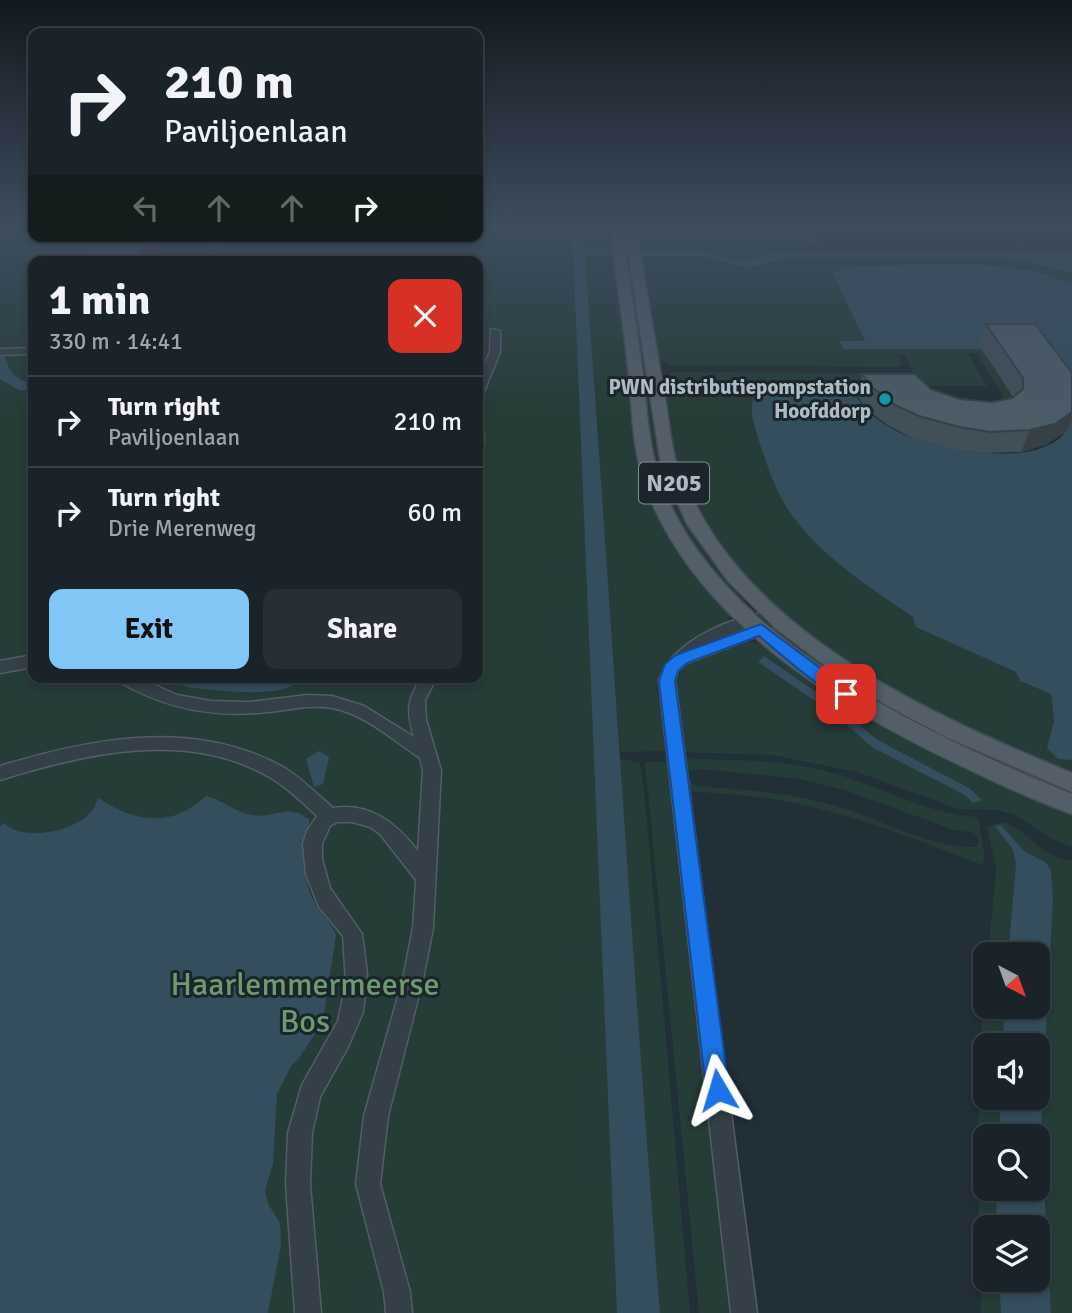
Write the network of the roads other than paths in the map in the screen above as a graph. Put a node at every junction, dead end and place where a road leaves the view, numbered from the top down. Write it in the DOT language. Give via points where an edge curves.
graph roads {
  1 [pos="630,287"];
  2 [pos="634,287"];
  3 [pos="495,331"];
  4 [pos="28,351"];
  5 [pos="2,352"];
  6 [pos="483,380"];
  7 [pos="762,621"];
  8 [pos="28,662"];
  9 [pos="0,667"];
  10 [pos="135,683"];
  11 [pos="426,683"];
  12 [pos="430,756"];
  13 [pos="0,773"];
  14 [pos="1072,783"];
  15 [pos="1072,804"];
  16 [pos="329,816"];
  17 [pos="426,878"];
  18 [pos="308,1313"];
  19 [pos="399,1313"];
  20 [pos="744,1313"];
  1 -- 7 [label="main road, N205" via="640,419 654,485 691,555"];
  2 -- 7 [label="main road, N205" via="675,484 705,539"];
  3 -- 6 [label="street" via="495,352"];
  4 -- 5 [label="street"];
  7 -- 14 [label="main road, N205" via="962,736"];
  7 -- 15 [label="main road, N205" via="830,683 887,718 958,755"];
  7 -- 20 [label="street" via="720,632 671,668 667,681"];
  8 -- 9 [label="street"];
  10 -- 12 [label="street" via="163,698 214,709 317,700 345,705"];
  11 -- 12 [label="street" via="417,701 418,720"];
  12 -- 17 [label="street"];
  13 -- 16 [label="street" via="82,750 147,744 194,747 252,760 276,772"];
  16 -- 17 [label="street" via="354,814 376,822 391,832"];
  16 -- 18 [label="street" via="316,832 312,864 324,898 353,935 357,979 352,1014 319,1074 299,1132 296,1168"];
  17 -- 19 [label="street" via="419,954 376,1116 368,1184"];
}
